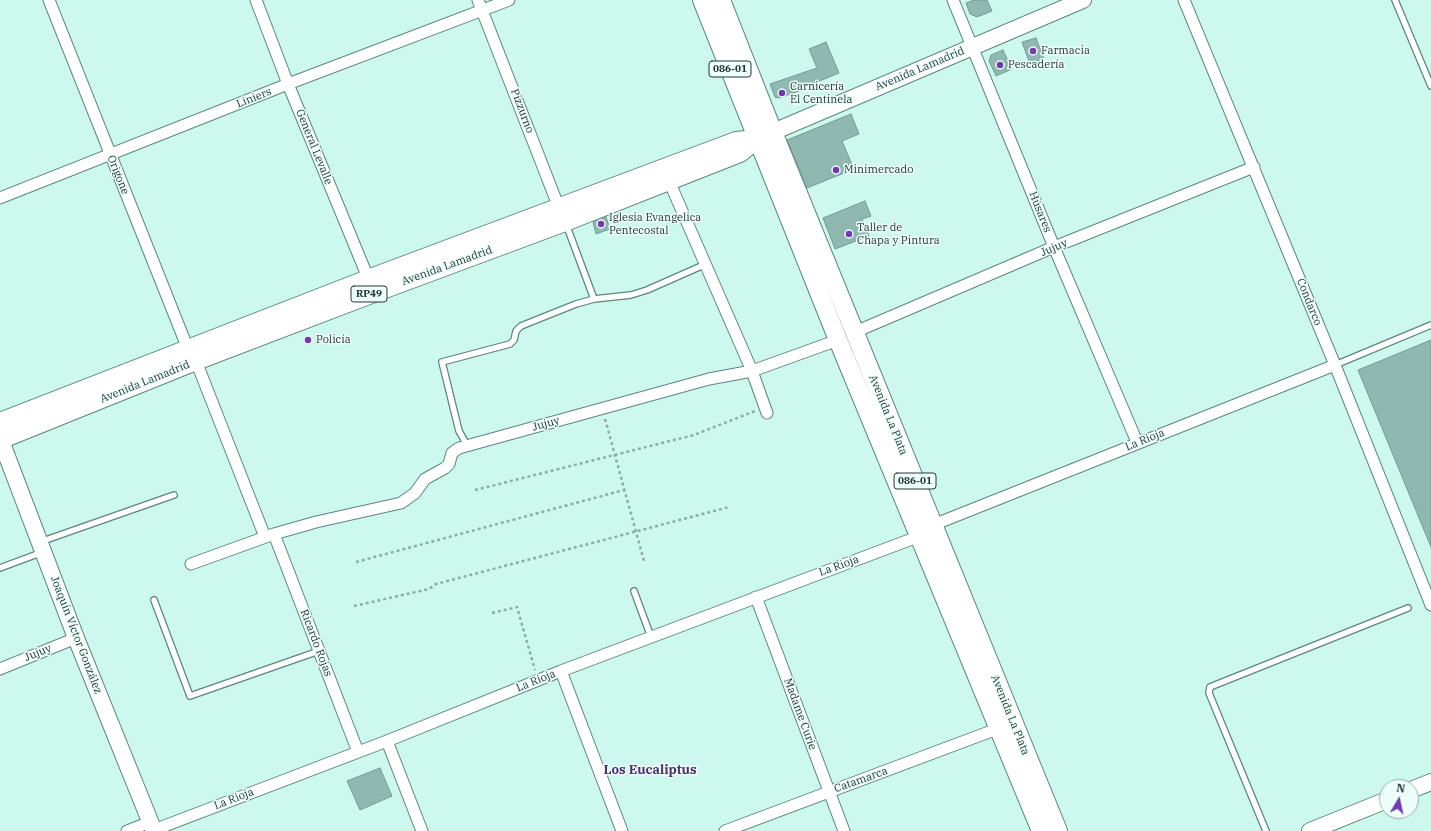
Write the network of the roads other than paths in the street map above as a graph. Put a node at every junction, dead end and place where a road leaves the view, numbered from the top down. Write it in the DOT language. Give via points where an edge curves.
graph roads {
  1 [pos="49,0"];
  2 [pos="256,0"];
  3 [pos="509,0"];
  4 [pos="702,0"];
  5 [pos="721,0"];
  6 [pos="953,0"];
  7 [pos="1083,0"];
  8 [pos="1184,0"];
  9 [pos="1396,0"];
  10 [pos="480,5"];
  11 [pos="972,47"];
  12 [pos="288,84"];
  13 [pos="1431,86"];
  14 [pos="765,135"];
  15 [pos="110,156"];
  16 [pos="1254,167"];
  17 [pos="669,181"];
  18 [pos="0,198"];
  19 [pos="562,215"];
  20 [pos="1054,247"];
  21 [pos="706,264"];
  22 [pos="371,286"];
  23 [pos="594,299"];
  24 [pos="1431,325"];
  25 [pos="855,332"];
  26 [pos="838,340"];
  27 [pos="192,355"];
  28 [pos="1335,365"];
  29 [pos="752,371"];
  30 [pos="766,409"];
  31 [pos="0,422"];
  32 [pos="0,440"];
  33 [pos="1137,442"];
  34 [pos="467,445"];
  35 [pos="174,495"];
  36 [pos="926,531"];
  37 [pos="269,536"];
  38 [pos="42,547"];
  39 [pos="191,564"];
  40 [pos="0,568"];
  41 [pos="634,591"];
  42 [pos="756,597"];
  43 [pos="154,600"];
  44 [pos="1431,605"];
  45 [pos="1408,608"];
  46 [pos="651,637"];
  47 [pos="76,638"];
  48 [pos="320,650"];
  49 [pos="0,669"];
  50 [pos="561,671"];
  51 [pos="997,729"];
  52 [pos="387,741"];
  53 [pos="358,752"];
  54 [pos="1431,782"];
  55 [pos="1419,787"];
  56 [pos="829,792"];
  57 [pos="1379,803"];
  58 [pos="153,828"];
  59 [pos="127,831"];
  60 [pos="422,831"];
  61 [pos="622,831"];
  62 [pos="725,831"];
  63 [pos="844,831"];
  64 [pos="1041,831"];
  65 [pos="1058,831"];
  66 [pos="1266,831"];
  67 [pos="1310,831"];
  1 -- 15 [label="street, Origone"];
  2 -- 12 [label="street, General Levalle"];
  3 -- 10 [label="street, Liniers"];
  4 -- 14 [label="main road, 086-01"];
  5 -- 14 [label="main road, 086-01"];
  6 -- 11 [label="street, Húsares"];
  7 -- 11 [label="street, Avenida Lamadrid / RP49"];
  8 -- 16 [label="street, Condarco"];
  9 -- 13 [label="lane"];
  10 -- 12 [label="street, Liniers"];
  10 -- 19 [label="street, Pizzurno"];
  11 -- 14 [label="street, Avenida Lamadrid / RP49"];
  11 -- 20 [label="street, Húsares"];
  12 -- 15 [label="street, Liniers"];
  12 -- 22 [label="street, General Levalle"];
  14 -- 17 [label="main road, Avenida Lamadrid / RP49" via="740,153"];
  14 -- 19 [label="main road, Avenida Lamadrid / RP49" via="736,141"];
  14 -- 25 [label="main road, Avenida La Plata / 086-01"];
  14 -- 26 [label="main road, Avenida La Plata / 086-01"];
  15 -- 18 [label="street, Liniers"];
  15 -- 27 [label="street, Origone"];
  16 -- 20 [label="street, Jujuy"];
  16 -- 28 [label="street, Condarco"];
  17 -- 19 [label="main road, Avenida Lamadrid / RP49"];
  17 -- 21 [label="street"];
  19 -- 22 [label="main road, Avenida Lamadrid / RP49"];
  19 -- 23 [label="lane"];
  20 -- 25 [label="street, Jujuy"];
  20 -- 33 [label="street, Húsares"];
  21 -- 23 [label="lane" via="647,290 631,295"];
  21 -- 29 [label="street"];
  22 -- 27 [label="main road, Avenida Lamadrid / RP49"];
  23 -- 34 [label="lane" via="521,326 510,344 442,362 459,431"];
  24 -- 28 [label="lane"];
  25 -- 36 [label="main road, Avenida La Plata / 086-01"];
  26 -- 29 [label="street, Jujuy"];
  26 -- 36 [label="main road, Avenida La Plata / 086-01"];
  27 -- 31 [label="main road, Avenida Lamadrid / RP49"];
  27 -- 32 [label="main road, Avenida Lamadrid / RP49"];
  27 -- 37 [label="street, Ricardo Rojas"];
  28 -- 33 [label="street, La Rioja"];
  28 -- 44 [label="street, Condarco"];
  29 -- 30 [label="street"];
  29 -- 34 [label="street, Jujuy" via="709,379"];
  32 -- 38 [label="street, Joaquín Víctor González"];
  33 -- 36 [label="street, La Rioja"];
  34 -- 37 [label="street, Jujuy" via="452,453 445,468 425,479 415,494 401,503"];
  35 -- 38 [label="lane"];
  36 -- 42 [label="street, La Rioja"];
  36 -- 51 [label="main road, Avenida La Plata / 086-01"];
  36 -- 65 [label="main road, Avenida La Plata / 086-01"];
  37 -- 39 [label="street, Jujuy"];
  37 -- 48 [label="street, Ricardo Rojas"];
  38 -- 40 [label="lane"];
  38 -- 47 [label="street, Joaquín Víctor González"];
  41 -- 46 [label="lane"];
  42 -- 46 [label="street, La Rioja"];
  42 -- 56 [label="street, Madame Curie"];
  43 -- 48 [label="lane" via="190,696"];
  45 -- 66 [label="lane" via="1210,686 1209,693"];
  46 -- 50 [label="street, La Rioja"];
  47 -- 49 [label="street, Jujuy"];
  47 -- 58 [label="street, Joaquín Víctor González"];
  48 -- 53 [label="street, Ricardo Rojas"];
  50 -- 52 [label="street, La Rioja"];
  50 -- 61 [label="street"];
  51 -- 56 [label="street, Catamarca"];
  51 -- 64 [label="main road, Avenida La Plata / 086-01"];
  52 -- 53 [label="street, La Rioja"];
  52 -- 60 [label="street"];
  53 -- 58 [label="street, La Rioja"];
  54 -- 55 [label="street"];
  56 -- 62 [label="street, Catamarca"];
  56 -- 63 [label="street, Madame Curie"];
  57 -- 67 [label="street"];
  58 -- 59 [label="street, La Rioja"];
}
